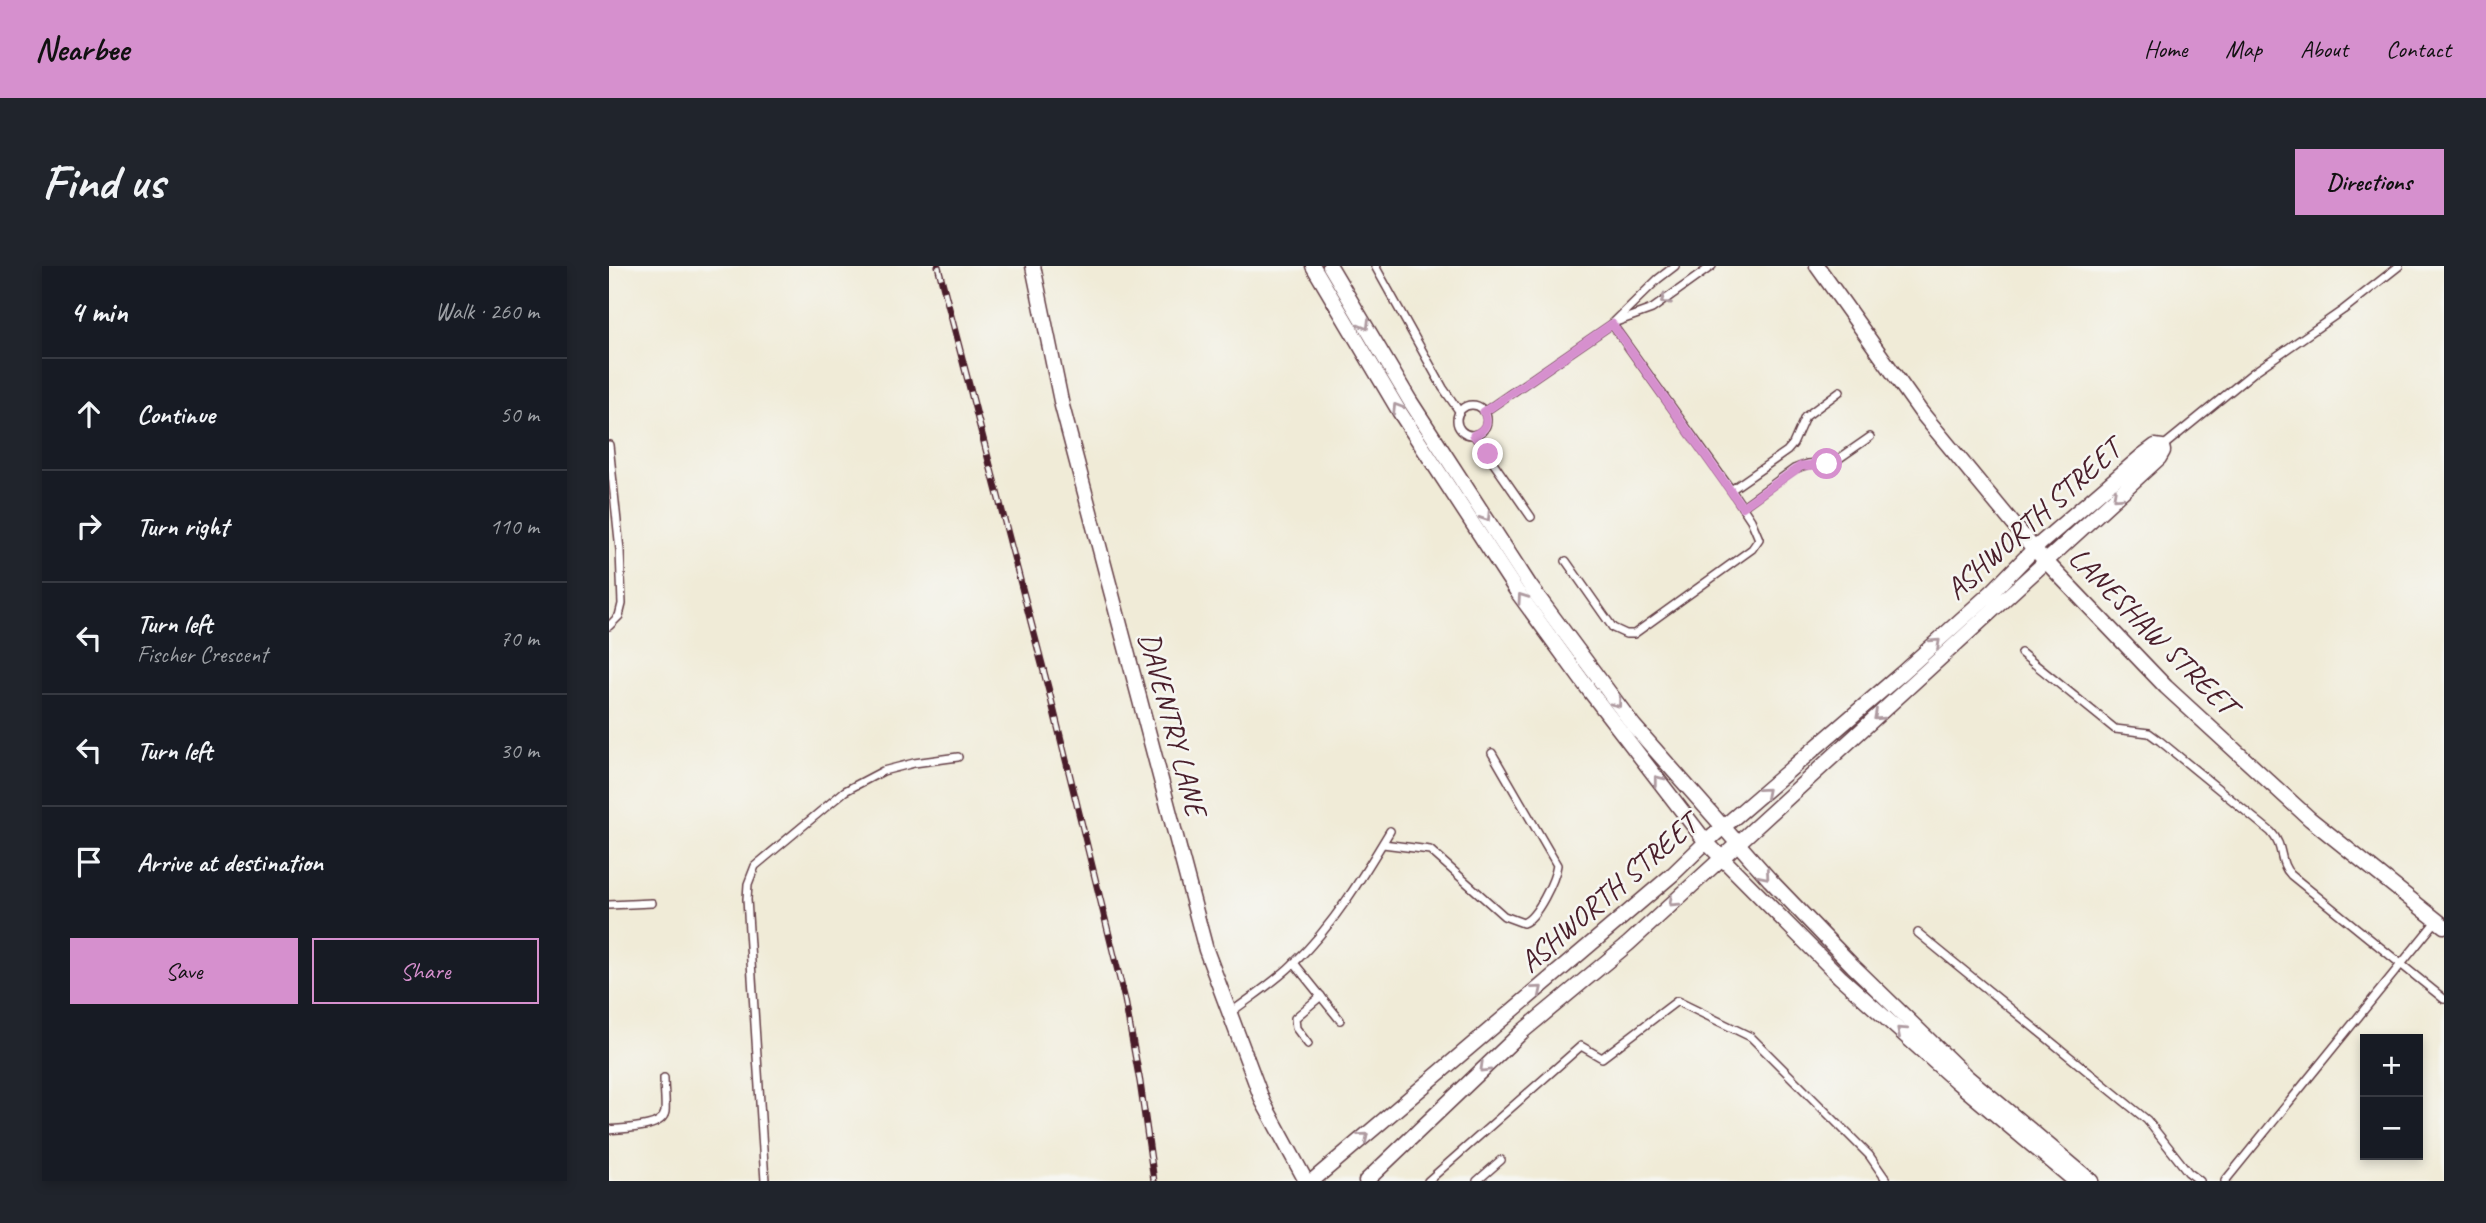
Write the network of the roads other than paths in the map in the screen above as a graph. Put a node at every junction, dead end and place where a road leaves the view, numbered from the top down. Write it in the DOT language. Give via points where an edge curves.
graph roads {
  1 [pos="1033,266"];
  2 [pos="1313,266"];
  3 [pos="1330,266"];
  4 [pos="1375,266"];
  5 [pos="1675,266"];
  6 [pos="1712,266"];
  7 [pos="1817,266"];
  8 [pos="2399,266"];
  9 [pos="1612,324"];
  10 [pos="1840,391"];
  11 [pos="1459,411"];
  12 [pos="1484,412"];
  13 [pos="1474,435"];
  14 [pos="1871,437"];
  15 [pos="609,445"];
  16 [pos="2162,447"];
  17 [pos="1731,490"];
  18 [pos="1742,507"];
  19 [pos="1531,517"];
  20 [pos="2034,549"];
  21 [pos="1566,561"];
  22 [pos="2047,562"];
  23 [pos="609,626"];
  24 [pos="2021,653"];
  25 [pos="1492,753"];
  26 [pos="958,757"];
  27 [pos="1723,828"];
  28 [pos="1390,831"];
  29 [pos="1706,842"];
  30 [pos="1737,842"];
  31 [pos="1383,844"];
  32 [pos="1721,858"];
  33 [pos="652,903"];
  34 [pos="609,905"];
  35 [pos="2440,923"];
  36 [pos="1918,933"];
  37 [pos="1294,963"];
  38 [pos="2401,964"];
  39 [pos="1321,996"];
  40 [pos="2444,999"];
  41 [pos="1229,1014"];
  42 [pos="1340,1020"];
  43 [pos="1308,1044"];
  44 [pos="664,1078"];
  45 [pos="609,1130"];
  46 [pos="1501,1160"];
  47 [pos="2071,1172"];
  48 [pos="765,1181"];
  49 [pos="1306,1181"];
  50 [pos="1312,1181"];
  51 [pos="1366,1181"];
  52 [pos="1427,1181"];
  53 [pos="1478,1181"];
  54 [pos="1887,1181"];
  55 [pos="2091,1181"];
  56 [pos="2200,1181"];
  57 [pos="2225,1181"];
  1 -- 41 [label="street, DAVENTRY LANE" via="1062,406 1206,950"];
  29 -- 2 [label="street, one-way" via="1518,593 1399,411"];
  3 -- 27 [label="street, one-way" via="1410,401 1530,586 1634,726"];
  4 -- 11 [label="lane"];
  5 -- 9 [label="lane"];
  6 -- 9 [label="lane, one-way" via="1651,309"];
  7 -- 20 [label="street, LANESHAW STREET" via="1921,412"];
  8 -- 16 [label="lane" via="2254,372"];
  9 -- 12 [label="lane"];
  9 -- 17 [label="lane"];
  10 -- 17 [label="lane" via="1805,417 1787,451"];
  11 -- 12 [label="lane" via="1469,405"];
  11 -- 13 [label="lane" via="1459,428"];
  12 -- 13 [label="lane" via="1487,423"];
  13 -- 19 [label="lane"];
  14 -- 18 [label="lane" via="1834,462 1794,470"];
  15 -- 23 [label="lane" via="622,604 619,616"];
  16 -- 20 [label="street, ASHWORTH STREET" via="2155,446 2143,455"];
  16 -- 22 [label="street, ASHWORTH STREET, one-way" via="2159,458"];
  17 -- 18 [label="lane"];
  18 -- 21 [label="lane" via="1758,534 1755,547 1634,634 1613,628"];
  20 -- 22 [label="street, LANESHAW STREET"];
  27 -- 20 [label="street, ASHWORTH STREET, one-way" via="1901,674"];
  22 -- 30 [label="street, ASHWORTH STREET, one-way"];
  22 -- 35 [label="street, LANESHAW STREET" via="2166,687 2310,819"];
  24 -- 38 [label="lane" via="2115,729 2149,733 2160,741 2279,840 2291,875"];
  25 -- 31 [label="lane" via="1557,865 1530,920 1523,923 1504,916 1430,850"];
  26 -- 48 [label="lane" via="883,771 855,786 816,813 750,874 747,899"];
  27 -- 29 [label="street, ASHWORTH STREET"];
  27 -- 30 [label="street"];
  28 -- 31 [label="lane"];
  29 -- 32 [label="street"];
  50 -- 29 [label="street, ASHWORTH STREET, one-way"];
  30 -- 32 [label="street, ASHWORTH STREET"];
  30 -- 47 [label="street, one-way" via="1844,957"];
  31 -- 37 [label="lane" via="1326,927"];
  47 -- 32 [label="street, one-way" via="1957,1082 1840,977"];
  32 -- 51 [label="street, ASHWORTH STREET, one-way" via="1628,944 1523,1031"];
  33 -- 34 [label="lane"];
  35 -- 38 [label="lane"];
  36 -- 56 [label="lane" via="2147,1120"];
  37 -- 39 [label="lane"];
  37 -- 41 [label="lane"];
  38 -- 40 [label="lane"];
  38 -- 57 [label="lane"];
  39 -- 42 [label="lane"];
  39 -- 43 [label="lane" via="1295,1018 1296,1028"];
  41 -- 49 [label="street, DAVENTRY LANE" via="1263,1102"];
  44 -- 45 [label="lane" via="665,1114 660,1121"];
  46 -- 53 [label="lane"];
  47 -- 55 [label="street"];
  52 -- 54 [label="lane" via="1581,1046 1602,1058 1677,1001 1751,1037 1869,1155"];
}
